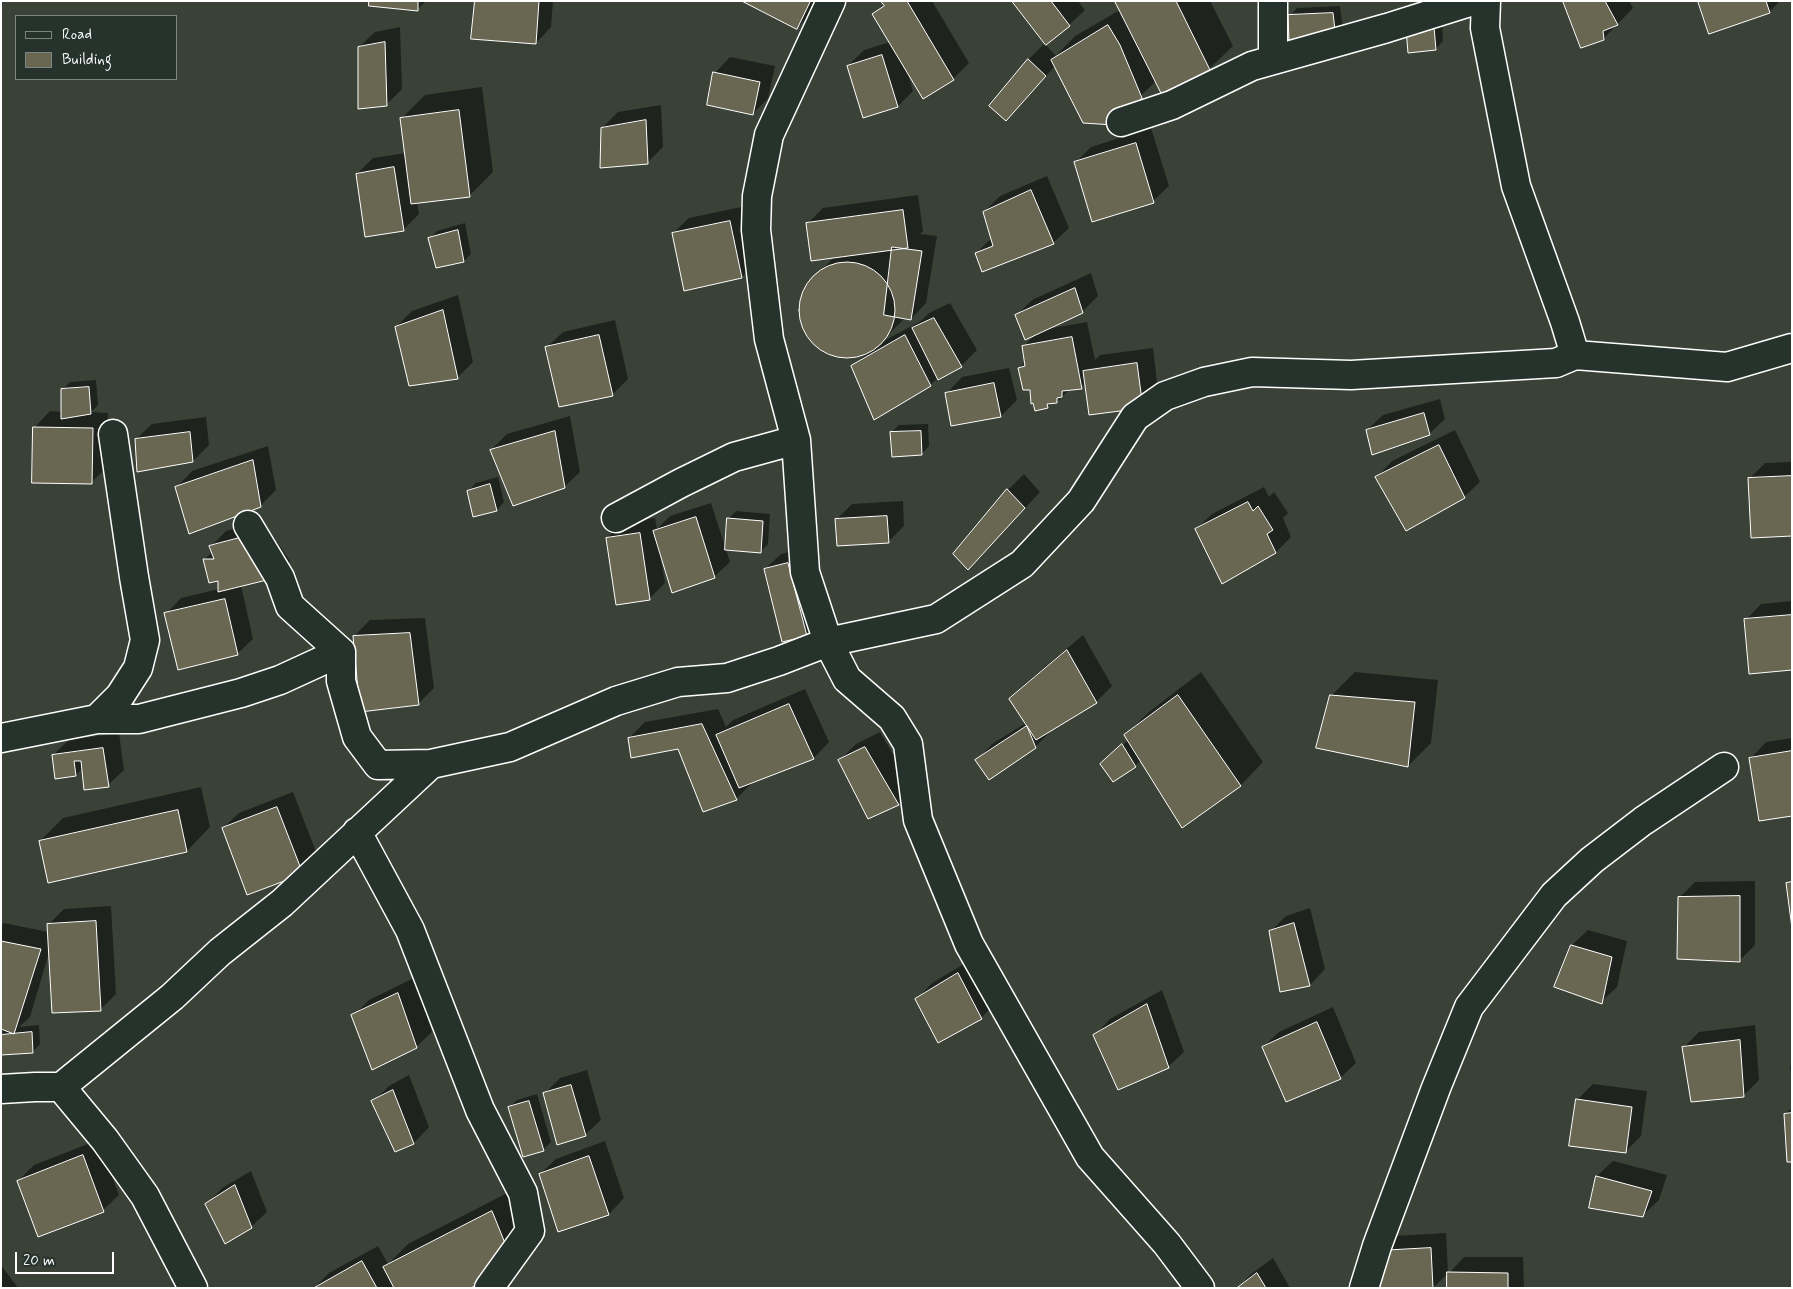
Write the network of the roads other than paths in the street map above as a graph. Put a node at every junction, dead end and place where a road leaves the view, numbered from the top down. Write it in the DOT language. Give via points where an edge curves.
graph roads {
  1 [pos="831,1"];
  2 [pos="1272,1"];
  3 [pos="1474,1"];
  4 [pos="1486,1"];
  5 [pos="1273,60"];
  6 [pos="1121,122"];
  7 [pos="1792,348"];
  8 [pos="1575,356"];
  9 [pos="112,434"];
  10 [pos="796,440"];
  11 [pos="616,518"];
  12 [pos="248,525"];
  13 [pos="828,642"];
  14 [pos="341,652"];
  15 [pos="97,719"];
  16 [pos="1,738"];
  17 [pos="431,764"];
  18 [pos="1724,768"];
  19 [pos="357,832"];
  20 [pos="61,1087"];
  21 [pos="1,1089"];
  22 [pos="193,1288"];
  23 [pos="488,1288"];
  24 [pos="1200,1288"];
  25 [pos="1364,1288"];
  1 -- 10 [label="street" via="769,135 757,196 756,230 769,339"];
  2 -- 5 [label="street"];
  3 -- 5 [label="street"];
  4 -- 8 [label="street" via="1485,28 1516,186"];
  5 -- 6 [label="street" via="1252,66 1172,105"];
  7 -- 8 [label="street" via="1727,367"];
  8 -- 13 [label="street" via="1556,363 1360,374 1252,372 1204,382 1165,396 1135,417 1080,501 1022,564 936,619"];
  9 -- 15 [label="street" via="145,640 138,668 120,696"];
  10 -- 11 [label="street" via="734,457"];
  10 -- 13 [label="street" via="805,572"];
  12 -- 14 [label="street" via="280,578 290,606"];
  13 -- 17 [label="street" via="727,678 678,682 616,701 510,747"];
  13 -- 24 [label="street" via="847,680 892,718 908,744 918,820 968,944 1090,1157 1167,1244"];
  14 -- 15 [label="street" via="280,680 241,693 139,719"];
  14 -- 17 [label="street" via="342,681 357,736 378,765"];
  15 -- 16 [label="street"];
  17 -- 19 [label="street"];
  18 -- 25 [label="street" via="1643,822 1585,866 1554,896 1469,1007 1436,1088"];
  19 -- 20 [label="street" via="282,903"];
  19 -- 23 [label="street" via="410,930 480,1110 522,1193 530,1231"];
  20 -- 21 [label="street"];
  20 -- 22 [label="street" via="145,1196"];
}
